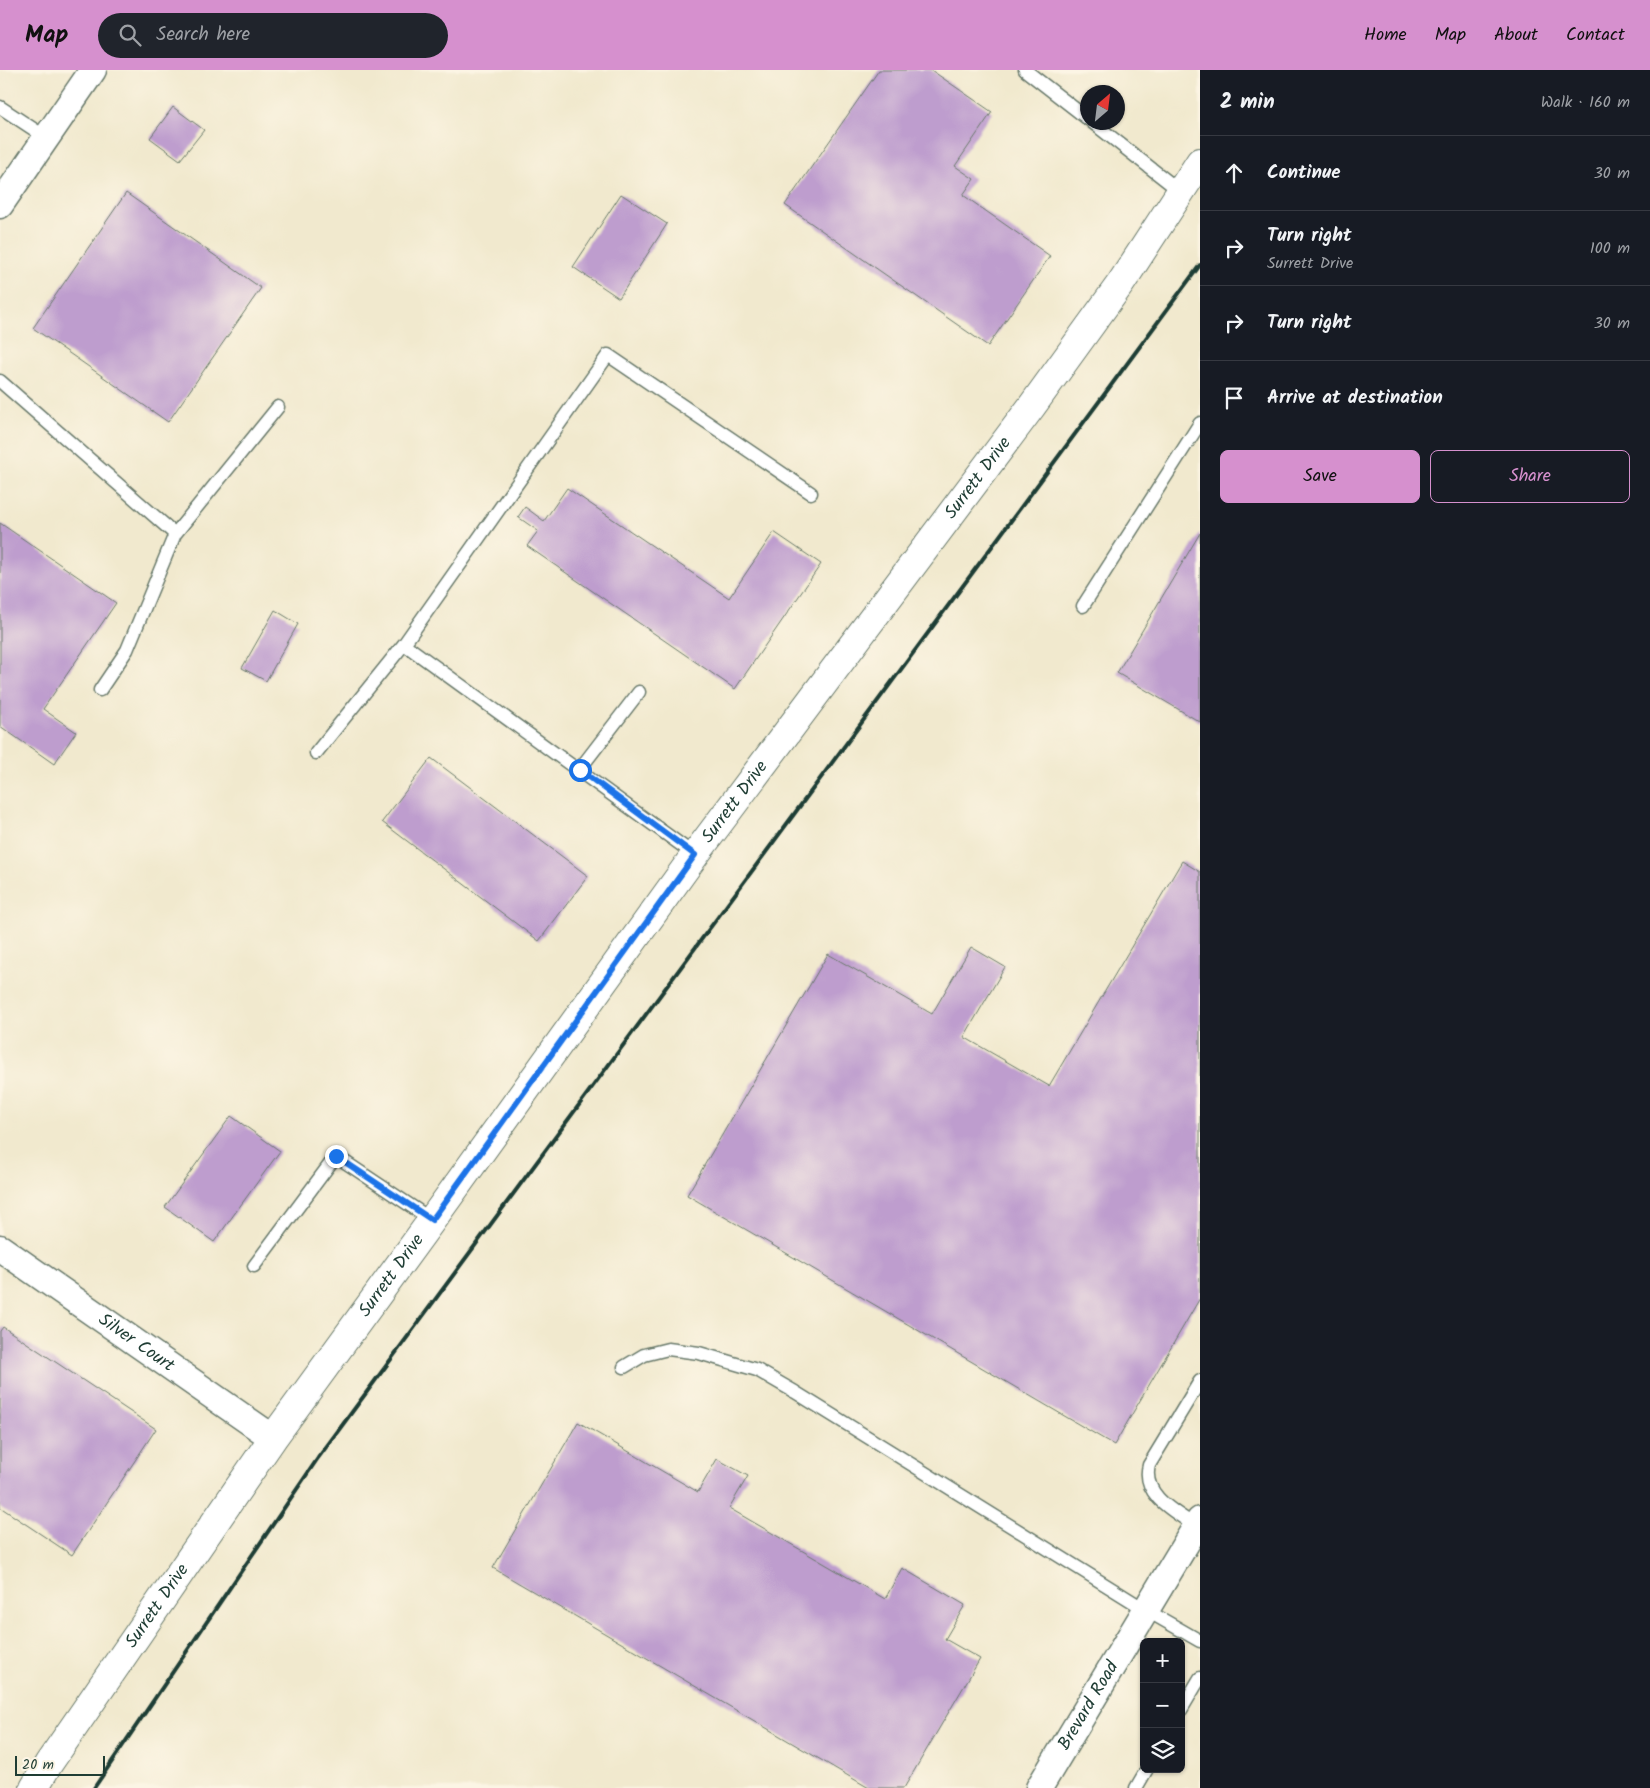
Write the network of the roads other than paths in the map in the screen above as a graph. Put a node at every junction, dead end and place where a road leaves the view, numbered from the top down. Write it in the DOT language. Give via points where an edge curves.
graph roads {
  1 [pos="93,70"];
  2 [pos="1025,70"];
  3 [pos="0,108"];
  4 [pos="1080,113"];
  5 [pos="1102,130"];
  6 [pos="46,138"];
  7 [pos="1200,162"];
  8 [pos="1181,192"];
  9 [pos="0,205"];
  10 [pos="0,381"];
  11 [pos="278,407"];
  12 [pos="1200,424"];
  13 [pos="811,493"];
  14 [pos="175,534"];
  15 [pos="1083,606"];
  16 [pos="404,644"];
  17 [pos="100,690"];
  18 [pos="639,692"];
  19 [pos="316,753"];
  20 [pos="580,770"];
  21 [pos="695,855"];
  22 [pos="432,1220"];
  23 [pos="0,1248"];
  24 [pos="254,1266"];
  25 [pos="624,1367"];
  26 [pos="1200,1381"];
  27 [pos="273,1438"];
  28 [pos="1198,1523"];
  29 [pos="1146,1610"];
  30 [pos="1200,1641"];
  31 [pos="1200,1678"];
  32 [pos="1185,1703"];
  33 [pos="1145,1773"];
  34 [pos="34,1788"];
  35 [pos="1039,1788"];
  36 [pos="1136,1788"];
  1 -- 6 [label="street"];
  2 -- 4 [label="lane"];
  3 -- 6 [label="lane"];
  5 -- 8 [label="lane"];
  6 -- 9 [label="street"];
  7 -- 8 [label="street, Surrett Drive"];
  8 -- 21 [label="street, Surrett Drive" via="1121,283 1038,398"];
  10 -- 14 [label="lane"];
  11 -- 14 [label="lane"];
  12 -- 15 [label="lane"];
  13 -- 16 [label="lane" via="608,355"];
  14 -- 17 [label="lane" via="127,650"];
  16 -- 19 [label="lane"];
  16 -- 20 [label="lane"];
  18 -- 20 [label="lane"];
  20 -- 21 [label="lane"];
  21 -- 22 [label="street, Surrett Drive"];
  22 -- 24 [label="lane" via="336,1156"];
  22 -- 27 [label="street, Surrett Drive"];
  23 -- 27 [label="street, Silver Court"];
  25 -- 29 [label="lane" via="644,1356 668,1349 699,1353 757,1370"];
  26 -- 28 [label="lane" via="1149,1465 1147,1474 1150,1485 1162,1502"];
  27 -- 34 [label="street, Surrett Drive"];
  28 -- 29 [label="street, Brevard Road"];
  29 -- 30 [label="lane"];
  29 -- 35 [label="street, Brevard Road"];
  31 -- 32 [label="lane"];
  33 -- 36 [label="lane"];
}
